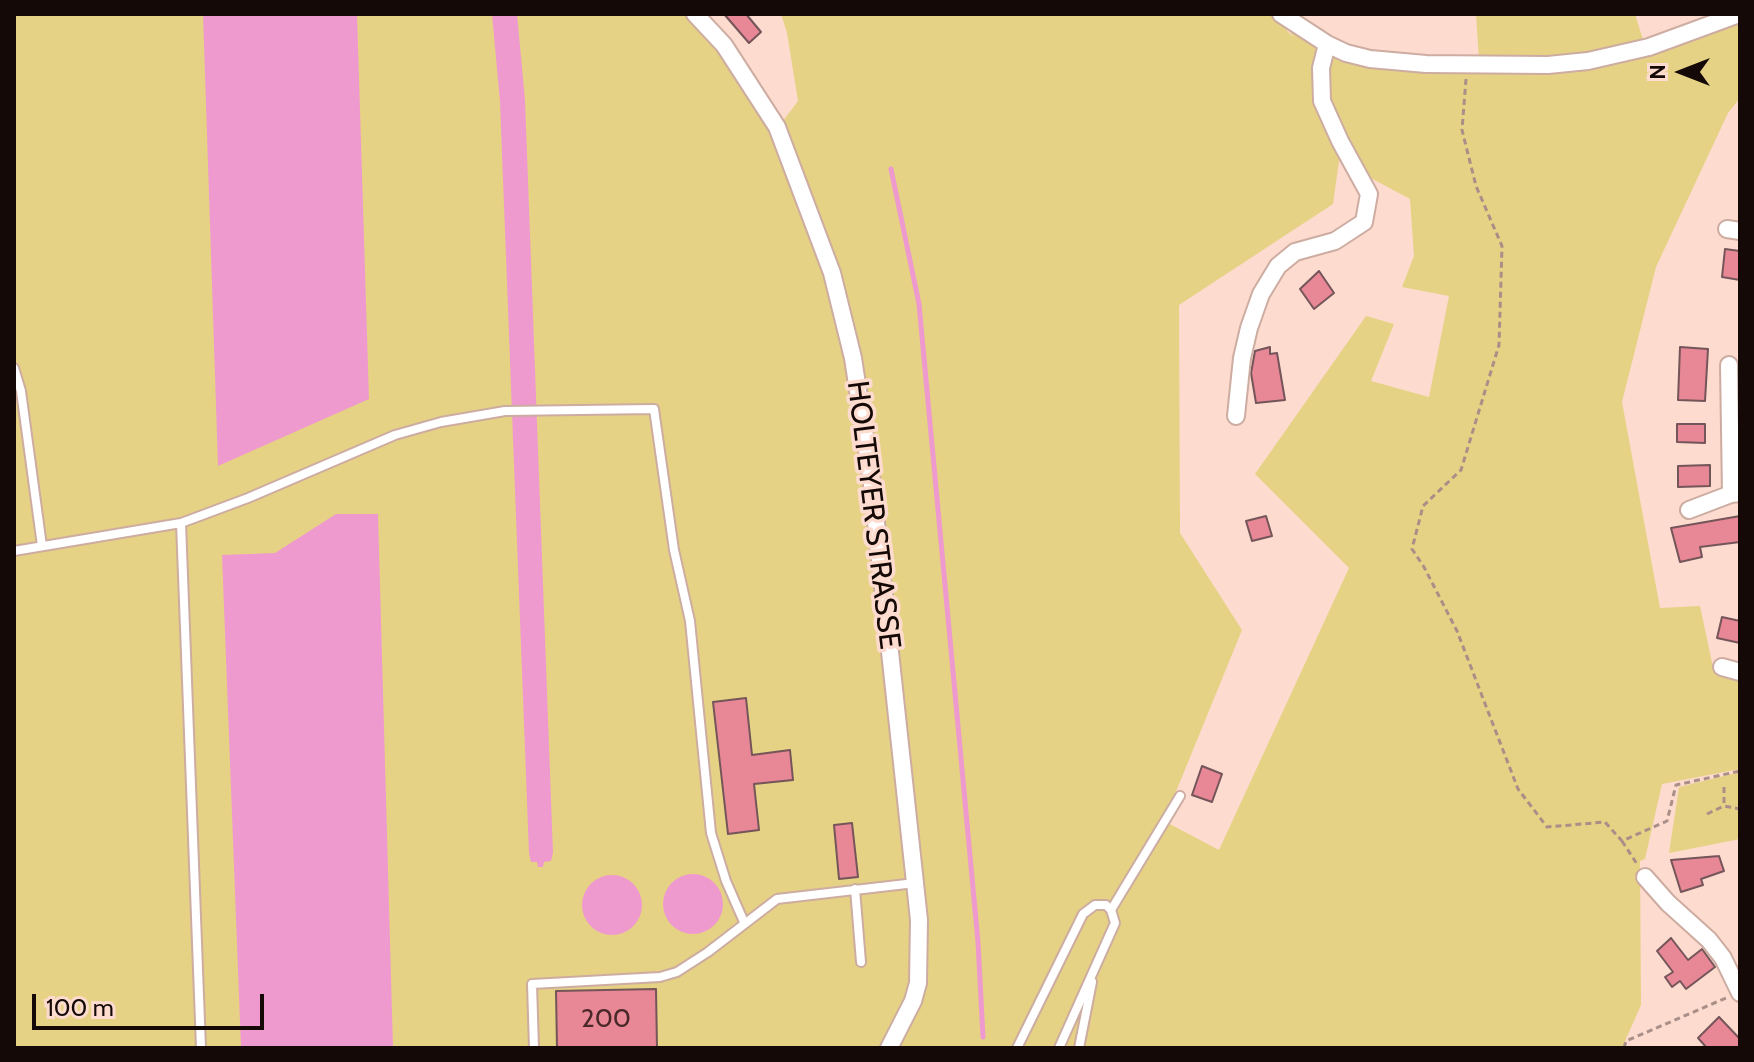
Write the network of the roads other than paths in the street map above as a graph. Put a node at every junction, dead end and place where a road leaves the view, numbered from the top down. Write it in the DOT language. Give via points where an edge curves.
graph roads {
  1 [pos="695,14"];
  2 [pos="1281,14"];
  3 [pos="1739,14"];
  4 [pos="1720,17"];
  5 [pos="1327,44"];
  6 [pos="1729,365"];
  7 [pos="14,368"];
  8 [pos="1236,416"];
  9 [pos="1735,493"];
  10 [pos="1689,510"];
  11 [pos="181,523"];
  12 [pos="42,546"];
  13 [pos="14,551"];
  14 [pos="1722,667"];
  15 [pos="1740,672"];
  16 [pos="1180,796"];
  17 [pos="1645,877"];
  18 [pos="915,883"];
  19 [pos="855,889"];
  20 [pos="1111,910"];
  21 [pos="744,922"];
  22 [pos="861,962"];
  23 [pos="1095,968"];
  24 [pos="1740,993"];
  25 [pos="201,1048"];
  26 [pos="534,1048"];
  27 [pos="889,1048"];
  28 [pos="1017,1048"];
  29 [pos="1059,1048"];
  30 [pos="1079,1048"];
  1 -- 18 [label="street, HOLTEYER STRASSE" via="743,72 777,127 845,319 871,476"];
  2 -- 5 [label="street"];
  3 -- 4 [label="street"];
  4 -- 5 [label="street" via="1649,47 1548,65 1370,59"];
  5 -- 8 [label="street" via="1322,101 1369,194 1364,222 1335,241 1295,252 1278,266 1249,328"];
  6 -- 9 [label="street"];
  7 -- 12 [label="lane"];
  9 -- 10 [label="street"];
  11 -- 12 [label="lane"];
  11 -- 21 [label="lane" via="395,435 505,411 654,409 690,621 711,833"];
  11 -- 25 [label="lane"];
  12 -- 13 [label="lane"];
  14 -- 15 [label="street"];
  16 -- 20 [label="lane"];
  17 -- 24 [label="street" via="1709,940"];
  18 -- 19 [label="lane"];
  18 -- 27 [label="street, HOLTEYER STRASSE" via="918,983"];
  19 -- 21 [label="lane" via="777,899"];
  19 -- 22 [label="lane"];
  20 -- 23 [label="lane" via="1115,923"];
  20 -- 28 [label="lane" via="1095,905 1083,914"];
  21 -- 26 [label="lane" via="708,952 660,977 532,984"];
  23 -- 29 [label="lane"];
  23 -- 30 [label="lane"];
}
